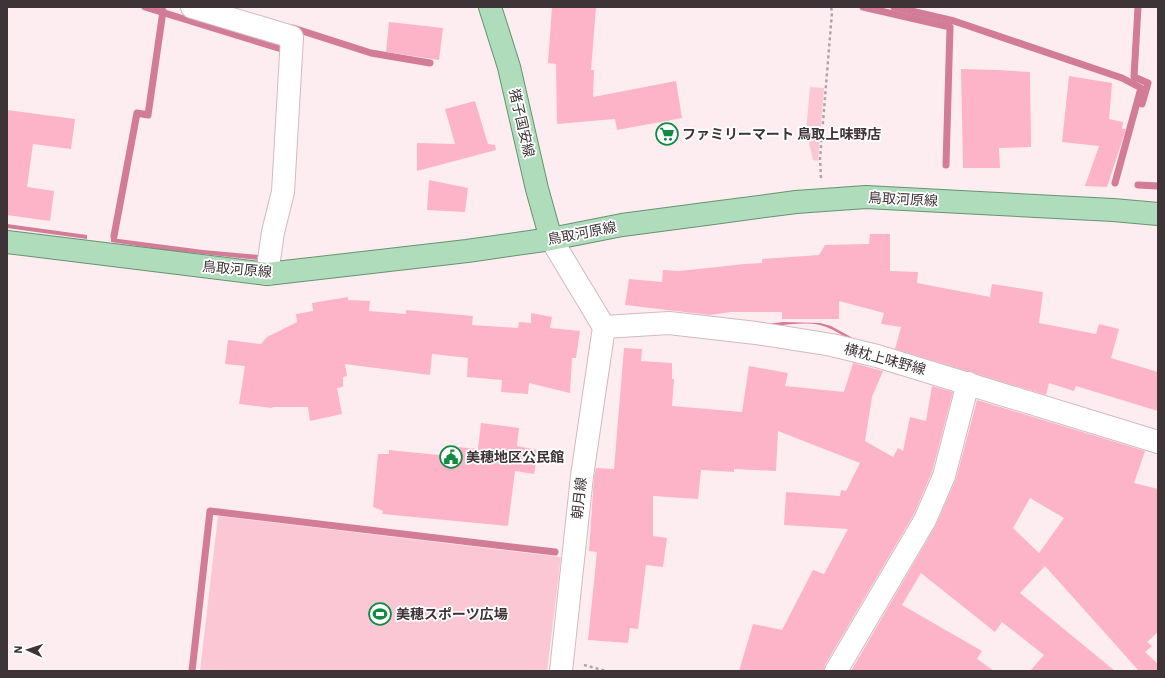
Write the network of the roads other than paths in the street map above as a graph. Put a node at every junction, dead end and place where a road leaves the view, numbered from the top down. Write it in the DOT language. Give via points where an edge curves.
graph roads {
  1 [pos="192,7"];
  2 [pos="490,7"];
  3 [pos="1158,214"];
  4 [pos="551,239"];
  5 [pos="7,242"];
  6 [pos="267,274"];
  7 [pos="604,327"];
  8 [pos="968,383"];
  9 [pos="1158,442"];
  10 [pos="561,671"];
  11 [pos="836,671"];
  1 -- 6 [label="street" via="292,37 283,192 273,232"];
  2 -- 4 [label="main road, 猪子国安線" via="509,67"];
  3 -- 4 [label="main road, 鳥取河原線" via="866,197 796,202 622,225"];
  4 -- 6 [label="main road, 鳥取河原線"];
  4 -- 7 [label="street"];
  5 -- 6 [label="main road, 鳥取河原線"];
  7 -- 8 [label="street, 横枕上味野線" via="669,323 832,345"];
  7 -- 10 [label="street, 朝月線" via="582,476"];
  8 -- 9 [label="street, 横枕上味野線"];
  8 -- 11 [label="street" via="944,476 925,520"];
}
